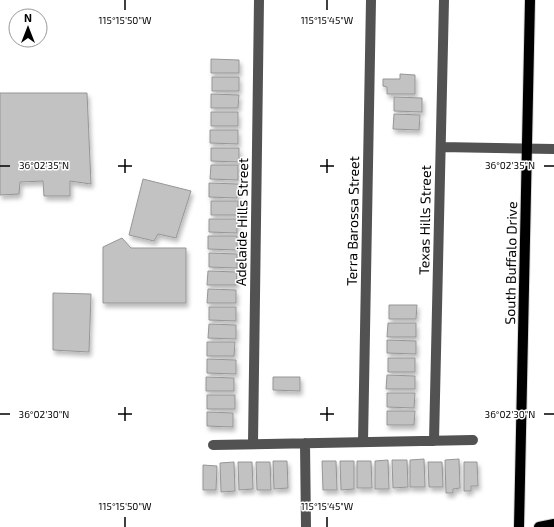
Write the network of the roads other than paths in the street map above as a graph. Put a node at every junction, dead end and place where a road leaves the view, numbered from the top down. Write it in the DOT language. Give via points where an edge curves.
graph roads {
  1 [pos="259,0"];
  2 [pos="371,0"];
  3 [pos="444,0"];
  4 [pos="530,0"];
  5 [pos="441,147"];
  6 [pos="527,149"];
  7 [pos="554,149"];
  8 [pos="473,440"];
  9 [pos="434,441"];
  10 [pos="363,442"];
  11 [pos="305,443"];
  12 [pos="253,444"];
  13 [pos="213,445"];
  14 [pos="554,524"];
  15 [pos="306,527"];
  16 [pos="520,527"];
  17 [pos="539,527"];
  1 -- 12 [label="street, Adelaide Hills Street"];
  2 -- 10 [label="street, Terra Barossa Street"];
  3 -- 5 [label="street, Texas Hills Street"];
  4 -- 6 [label="main road, South Buffalo Drive"];
  5 -- 6 [label="street"];
  5 -- 9 [label="street, Texas Hills Street"];
  6 -- 7 [label="street"];
  6 -- 16 [label="main road, South Buffalo Drive"];
  8 -- 9 [label="street"];
  9 -- 10 [label="street"];
  10 -- 11 [label="street"];
  11 -- 12 [label="street"];
  11 -- 15 [label="street"];
  12 -- 13 [label="street"];
  14 -- 17 [label="main road"];
}
